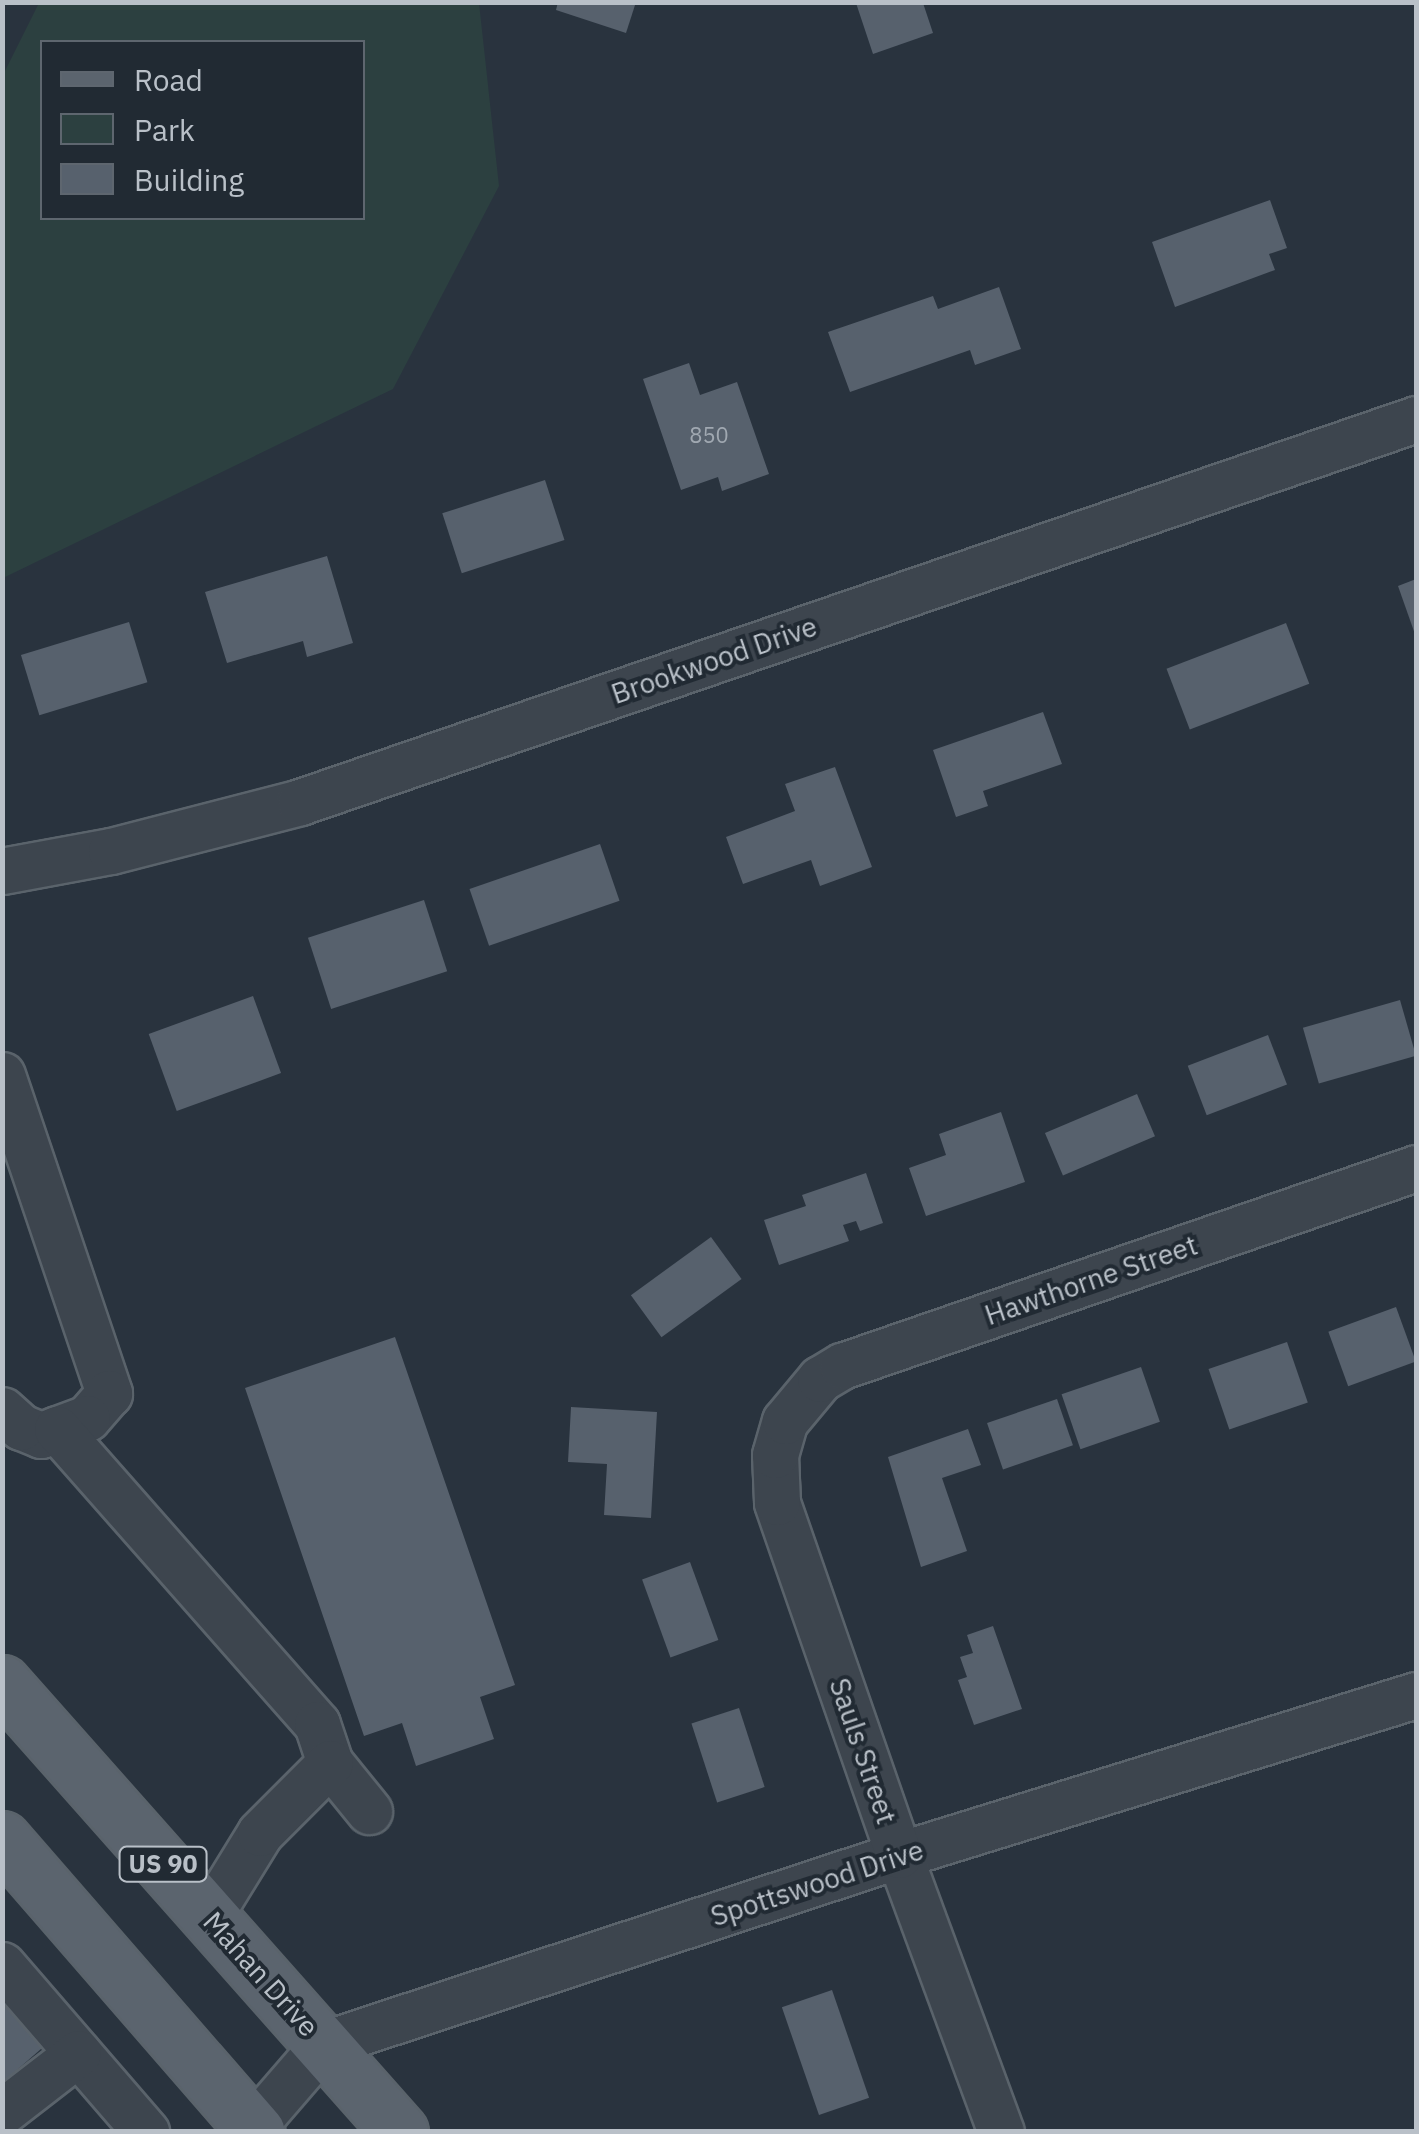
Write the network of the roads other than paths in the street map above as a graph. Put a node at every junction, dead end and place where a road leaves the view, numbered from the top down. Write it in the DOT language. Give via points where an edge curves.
graph roads {
  1 [pos="1416,418"];
  2 [pos="2,871"];
  3 [pos="2,1075"];
  4 [pos="1416,1168"];
  5 [pos="3,1412"];
  6 [pos="785,1421"];
  7 [pos="57,1429"];
  8 [pos="2,1684"];
  9 [pos="1416,1695"];
  10 [pos="330,1762"];
  11 [pos="369,1812"];
  12 [pos="4,1844"];
  13 [pos="898,1856"];
  14 [pos="209,1916"];
  15 [pos="2,1965"];
  16 [pos="324,2044"];
  17 [pos="78,2053"];
  18 [pos="2,2112"];
  19 [pos="253,2130"];
  20 [pos="146,2132"];
  21 [pos="400,2132"];
  22 [pos="1001,2132"];
  1 -- 2 [label="street, Brookwood Drive" via="300,802 111,851"];
  3 -- 7 [label="street" via="110,1392 87,1418"];
  4 -- 6 [label="street, Hawthorne Street" via="842,1366 820,1378"];
  5 -- 7 [label="street" via="41,1435"];
  6 -- 13 [label="street, Sauls Street" via="775,1455 777,1502"];
  7 -- 10 [label="street" via="317,1724"];
  8 -- 14 [label="main road, Mahan Drive / US 90"];
  9 -- 13 [label="street, Spottswood Drive"];
  10 -- 11 [label="street"];
  10 -- 14 [label="street" via="260,1834"];
  12 -- 19 [label="main road"];
  13 -- 16 [label="street, Spottswood Drive"];
  13 -- 22 [label="street, Sauls Street"];
  14 -- 16 [label="main road, Mahan Drive / US 90"];
  15 -- 17 [label="street"];
  16 -- 19 [label="street"];
  16 -- 21 [label="main road, Mahan Drive / US 90"];
  17 -- 18 [label="street"];
  17 -- 20 [label="street"];
}
